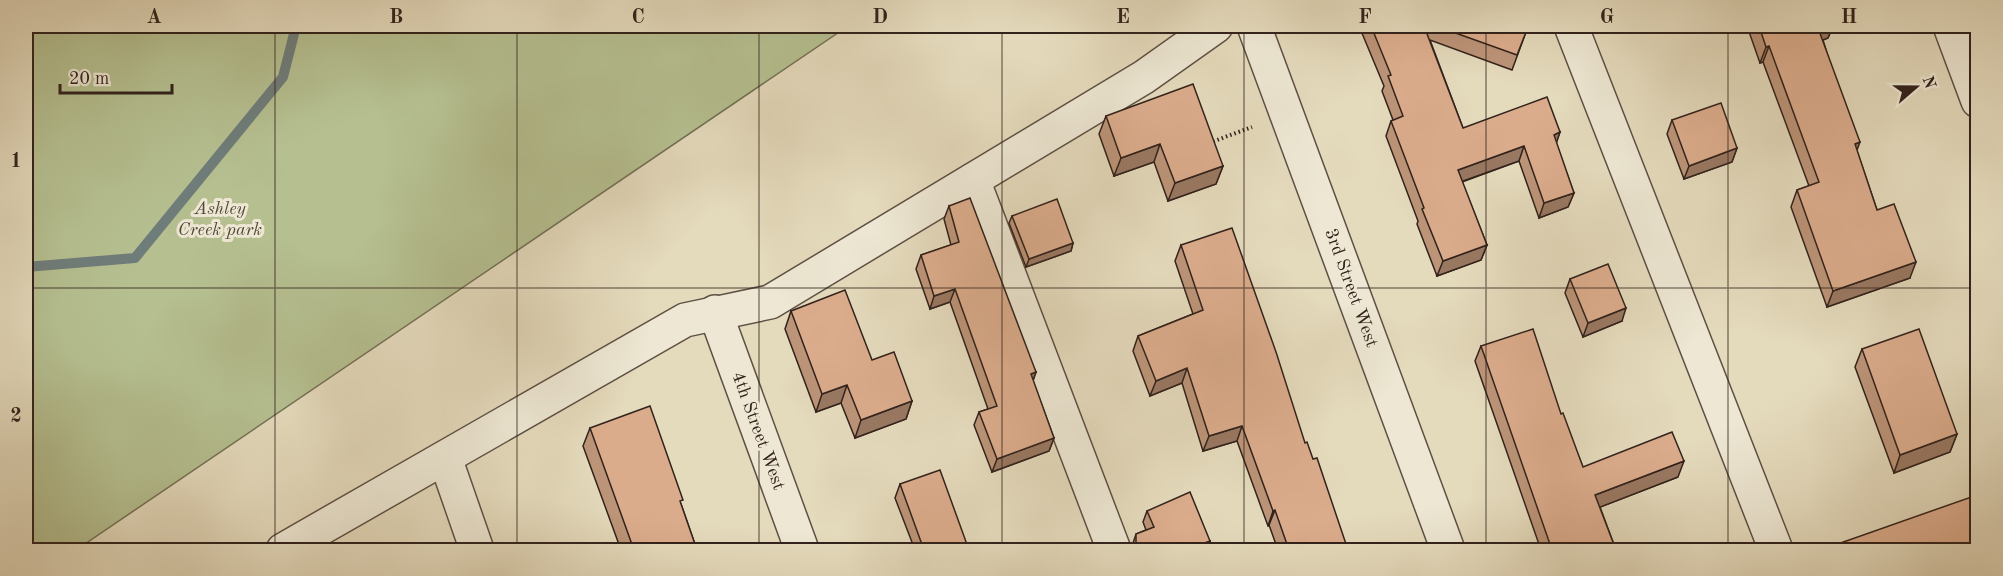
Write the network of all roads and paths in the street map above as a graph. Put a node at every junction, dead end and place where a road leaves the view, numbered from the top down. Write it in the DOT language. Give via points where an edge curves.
graph roads {
  1 [pos="1216,26"];
  2 [pos="1254,26"];
  3 [pos="1571,26"];
  4 [pos="1950,26"];
  5 [pos="1977,101"];
  6 [pos="1287,114"];
  7 [pos="1202,146"];
  8 [pos="973,180"];
  9 [pos="715,312"];
  10 [pos="445,458"];
  11 [pos="283,550"];
  12 [pos="477,550"];
  13 [pos="802,550"];
  14 [pos="1114,550"];
  15 [pos="1448,550"];
  16 [pos="1776,550"];
  1 -- 8 [label="street" via="1144,77"];
  2 -- 6 [label="street, 3rd Street West"];
  3 -- 16 [label="street"];
  4 -- 5 [label="street"];
  6 -- 7 [label="path"];
  6 -- 15 [label="street, 3rd Street West"];
  8 -- 9 [label="street" via="770,302"];
  8 -- 14 [label="street"];
  9 -- 10 [label="street" via="685,320"];
  9 -- 13 [label="street, 4th Street West"];
  10 -- 11 [label="street"];
  10 -- 12 [label="street"];
}
